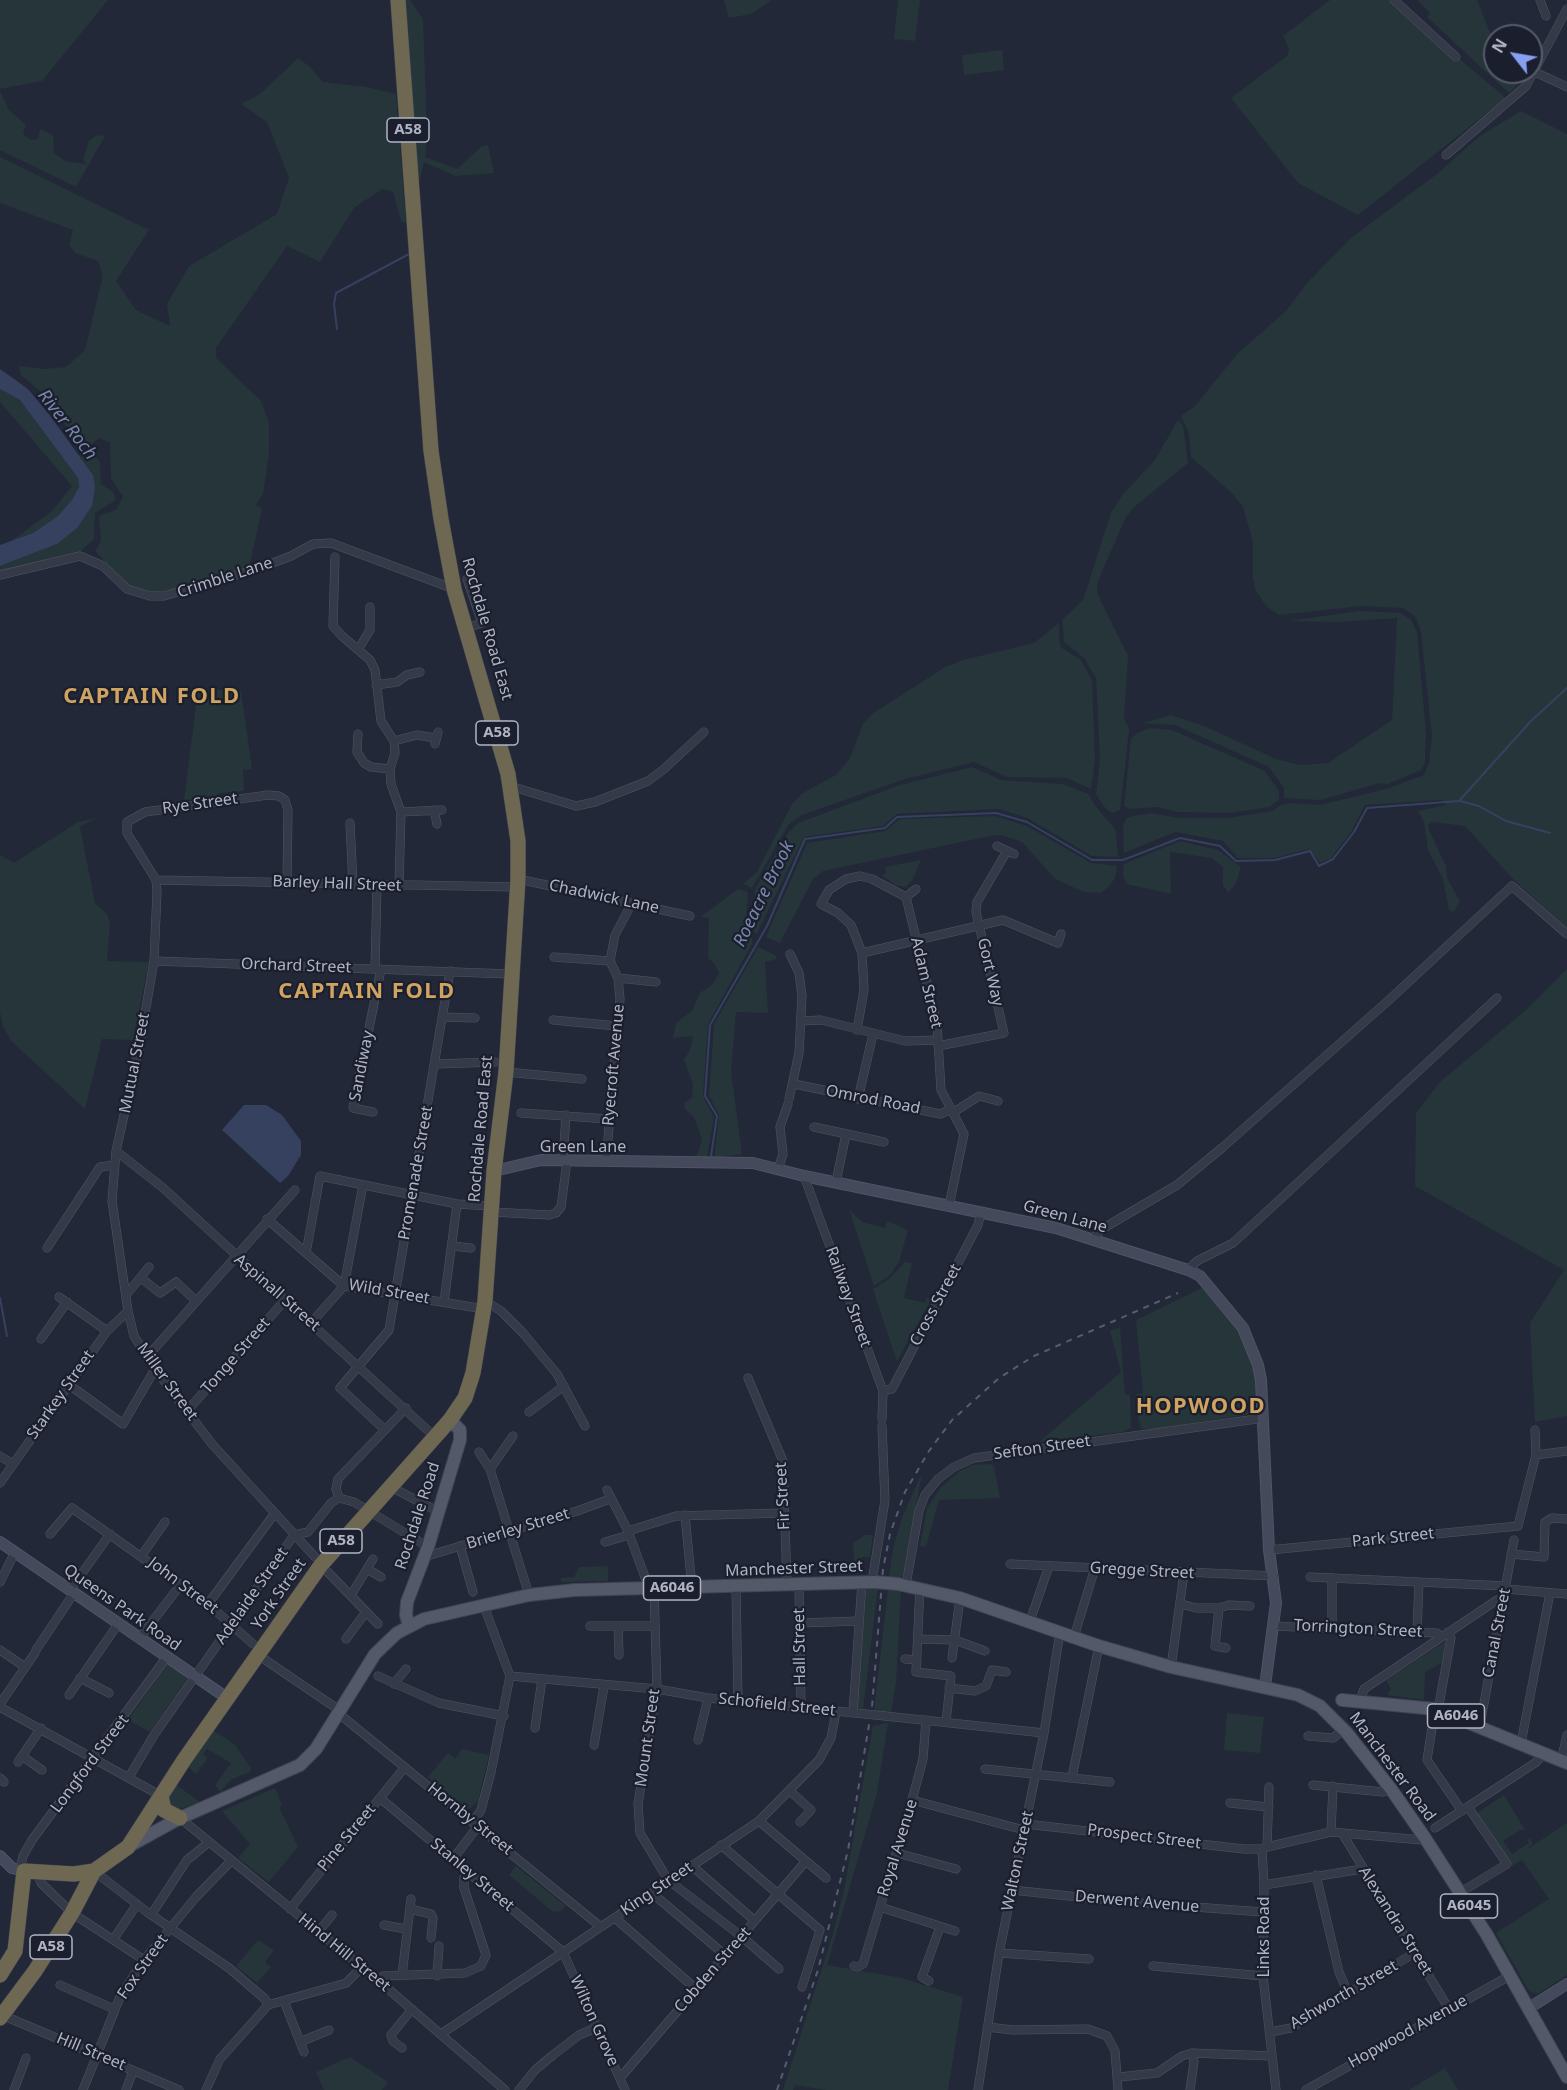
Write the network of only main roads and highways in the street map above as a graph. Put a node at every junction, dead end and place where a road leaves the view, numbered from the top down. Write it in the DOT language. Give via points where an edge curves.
graph roads {
  1 [pos="399,0"];
  2 [pos="473,1373"];
  3 [pos="450,1420"];
  4 [pos="902,1584"];
  5 [pos="409,1626"];
  6 [pos="1342,1700"];
  7 [pos="1320,1706"];
  8 [pos="1564,1762"];
  9 [pos="157,1794"];
  10 [pos="180,1818"];
  11 [pos="152,1831"];
  12 [pos="128,1847"];
  13 [pos="93,1871"];
  14 [pos="0,1975"];
  15 [pos="1,2016"];
  16 [pos="1567,2077"];
  1 -- 2 [label="highway, Rochdale Road East / A58" via="431,451 454,589 493,715 518,841 518,883 500,1067 484,1305"];
  2 -- 3 [label="highway, York Street / A58" via="465,1398"];
  3 -- 5 [label="main road, Rochdale Road" via="460,1430 460,1440 407,1602"];
  3 -- 9 [label="highway, York Street / A58" via="392,1487 318,1561 227,1698"];
  4 -- 5 [label="main road, Manchester Street / A6046, bridge" via="575,1590 530,1595 424,1619"];
  4 -- 7 [label="main road, Manchester Road / A6046" via="960,1598 1171,1667 1298,1695"];
  5 -- 10 [label="main road, A6046" via="375,1654 315,1749 300,1765"];
  6 -- 8 [label="main road, A6046" via="1437,1709"];
  7 -- 16 [label="main road, Manchester Road / A6045" via="1344,1729 1391,1789 1461,1892"];
  9 -- 10 [label="highway" via="164,1810"];
  9 -- 11 [label="highway"];
  9 -- 12 [label="highway, York Street / A58"];
  10 -- 11 [label="main road, A6046"];
  11 -- 12 [label="main road, A6046"];
  12 -- 13 [label="highway"];
  13 -- 14 [label="highway, A58" via="31,1871 21,1884 15,1951"];
  13 -- 15 [label="highway, A58" via="72,1913"];
}
